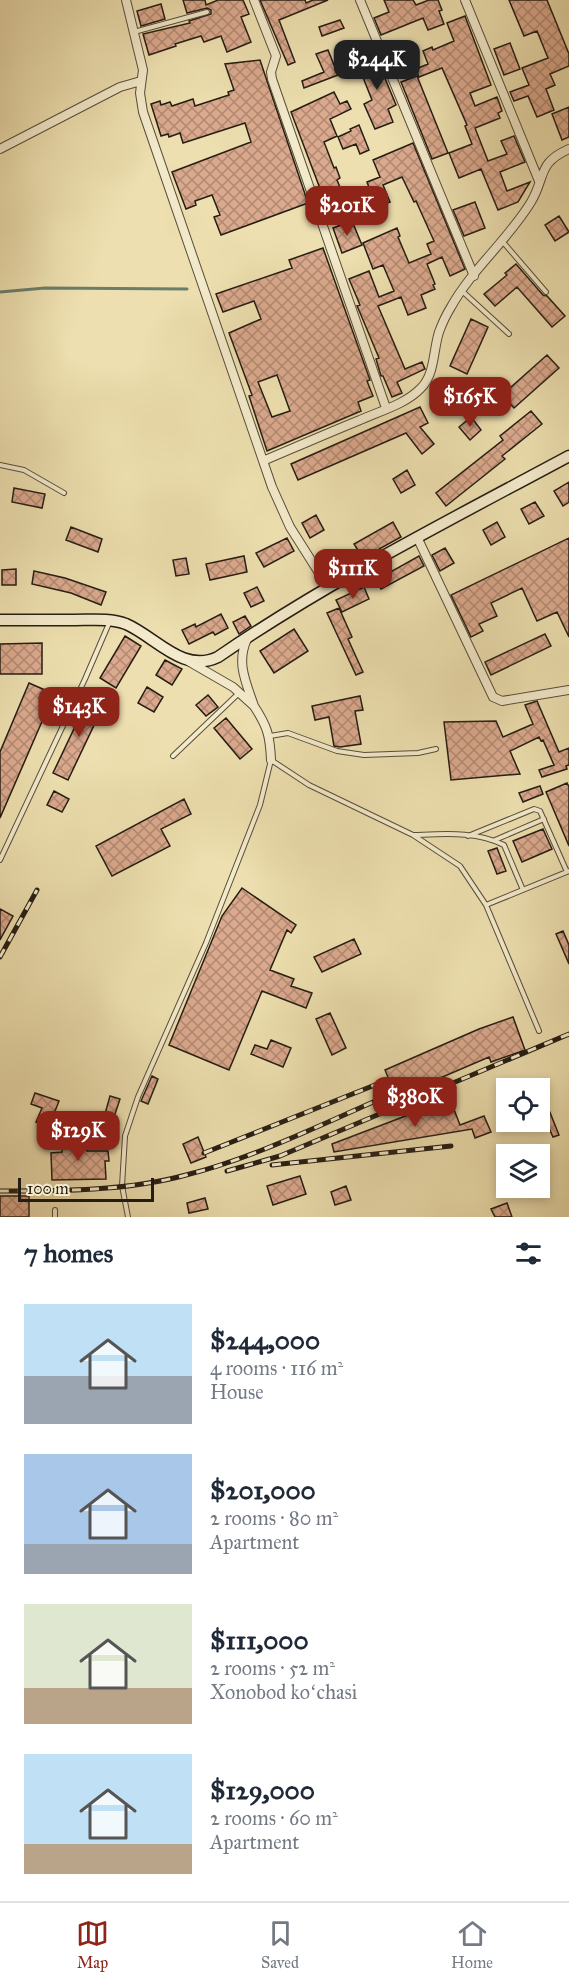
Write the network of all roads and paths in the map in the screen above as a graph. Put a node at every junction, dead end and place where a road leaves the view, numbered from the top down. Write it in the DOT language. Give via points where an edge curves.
graph roads {
  1 [pos="126,0"];
  2 [pos="254,0"];
  3 [pos="360,0"];
  4 [pos="465,0"];
  5 [pos="207,12"];
  6 [pos="134,32"];
  7 [pos="141,81"];
  8 [pos="0,148"];
  9 [pos="569,149"];
  10 [pos="539,181"];
  11 [pos="503,242"];
  12 [pos="474,276"];
  13 [pos="462,291"];
  14 [pos="546,292"];
  15 [pos="509,334"];
  16 [pos="387,408"];
  17 [pos="569,456"];
  18 [pos="263,461"];
  19 [pos="0,465"];
  20 [pos="64,493"];
  21 [pos="417,537"];
  22 [pos="328,587"];
  23 [pos="0,620"];
  24 [pos="111,621"];
  25 [pos="248,637"];
  26 [pos="181,658"];
  27 [pos="569,690"];
  28 [pos="239,692"];
  29 [pos="254,705"];
  30 [pos="270,736"];
  31 [pos="436,749"];
  32 [pos="173,756"];
  33 [pos="271,760"];
  34 [pos="544,819"];
  35 [pos="413,835"];
  36 [pos="468,836"];
  37 [pos="495,841"];
  38 [pos="0,860"];
  39 [pos="568,872"];
  40 [pos="523,890"];
  41 [pos="486,905"];
  42 [pos="539,1031"];
  43 [pos="55,1210"];
  44 [pos="55,1217"];
  45 [pos="128,1217"];
  1 -- 6 [label="street"];
  2 -- 16 [label="street" via="276,57 272,80"];
  3 -- 12 [label="street"];
  4 -- 10 [label="street"];
  5 -- 6 [label="lane"];
  6 -- 7 [label="street" via="143,70"];
  7 -- 8 [label="street" via="120,87"];
  7 -- 18 [label="street" via="143,112"];
  9 -- 10 [label="street" via="546,164"];
  10 -- 11 [label="street" via="533,199"];
  11 -- 12 [label="street"];
  11 -- 14 [label="lane"];
  12 -- 13 [label="street"];
  13 -- 15 [label="lane"];
  13 -- 16 [label="street" via="439,331 429,377 411,397"];
  16 -- 18 [label="street"];
  17 -- 21 [label="main road"];
  18 -- 22 [label="street" via="290,527"];
  19 -- 20 [label="lane" via="24,470"];
  21 -- 22 [label="main road"];
  21 -- 27 [label="street" via="493,697 502,701"];
  22 -- 25 [label="main road"];
  23 -- 24 [label="main road"];
  24 -- 26 [label="main road" via="131,627"];
  24 -- 38 [label="lane"];
  25 -- 26 [label="main road" via="208,662"];
  25 -- 29 [label="street" via="241,662"];
  26 -- 28 [label="street"];
  28 -- 29 [label="street"];
  28 -- 32 [label="lane"];
  29 -- 30 [label="street"];
  30 -- 31 [label="lane" via="288,733 337,751 364,754"];
  30 -- 33 [label="street"];
  33 -- 35 [label="lane" via="309,785"];
  33 -- 45 [label="lane" via="260,805 125,1136 122,1186"];
  34 -- 36 [label="lane" via="534,809"];
  34 -- 37 [label="lane"];
  34 -- 39 [label="lane"];
  35 -- 36 [label="lane"];
  35 -- 41 [label="lane" via="460,866"];
  36 -- 37 [label="lane"];
  37 -- 40 [label="lane" via="504,845"];
  39 -- 40 [label="lane"];
  40 -- 41 [label="lane"];
  41 -- 42 [label="lane"];
  43 -- 44 [label="lane"];
}
